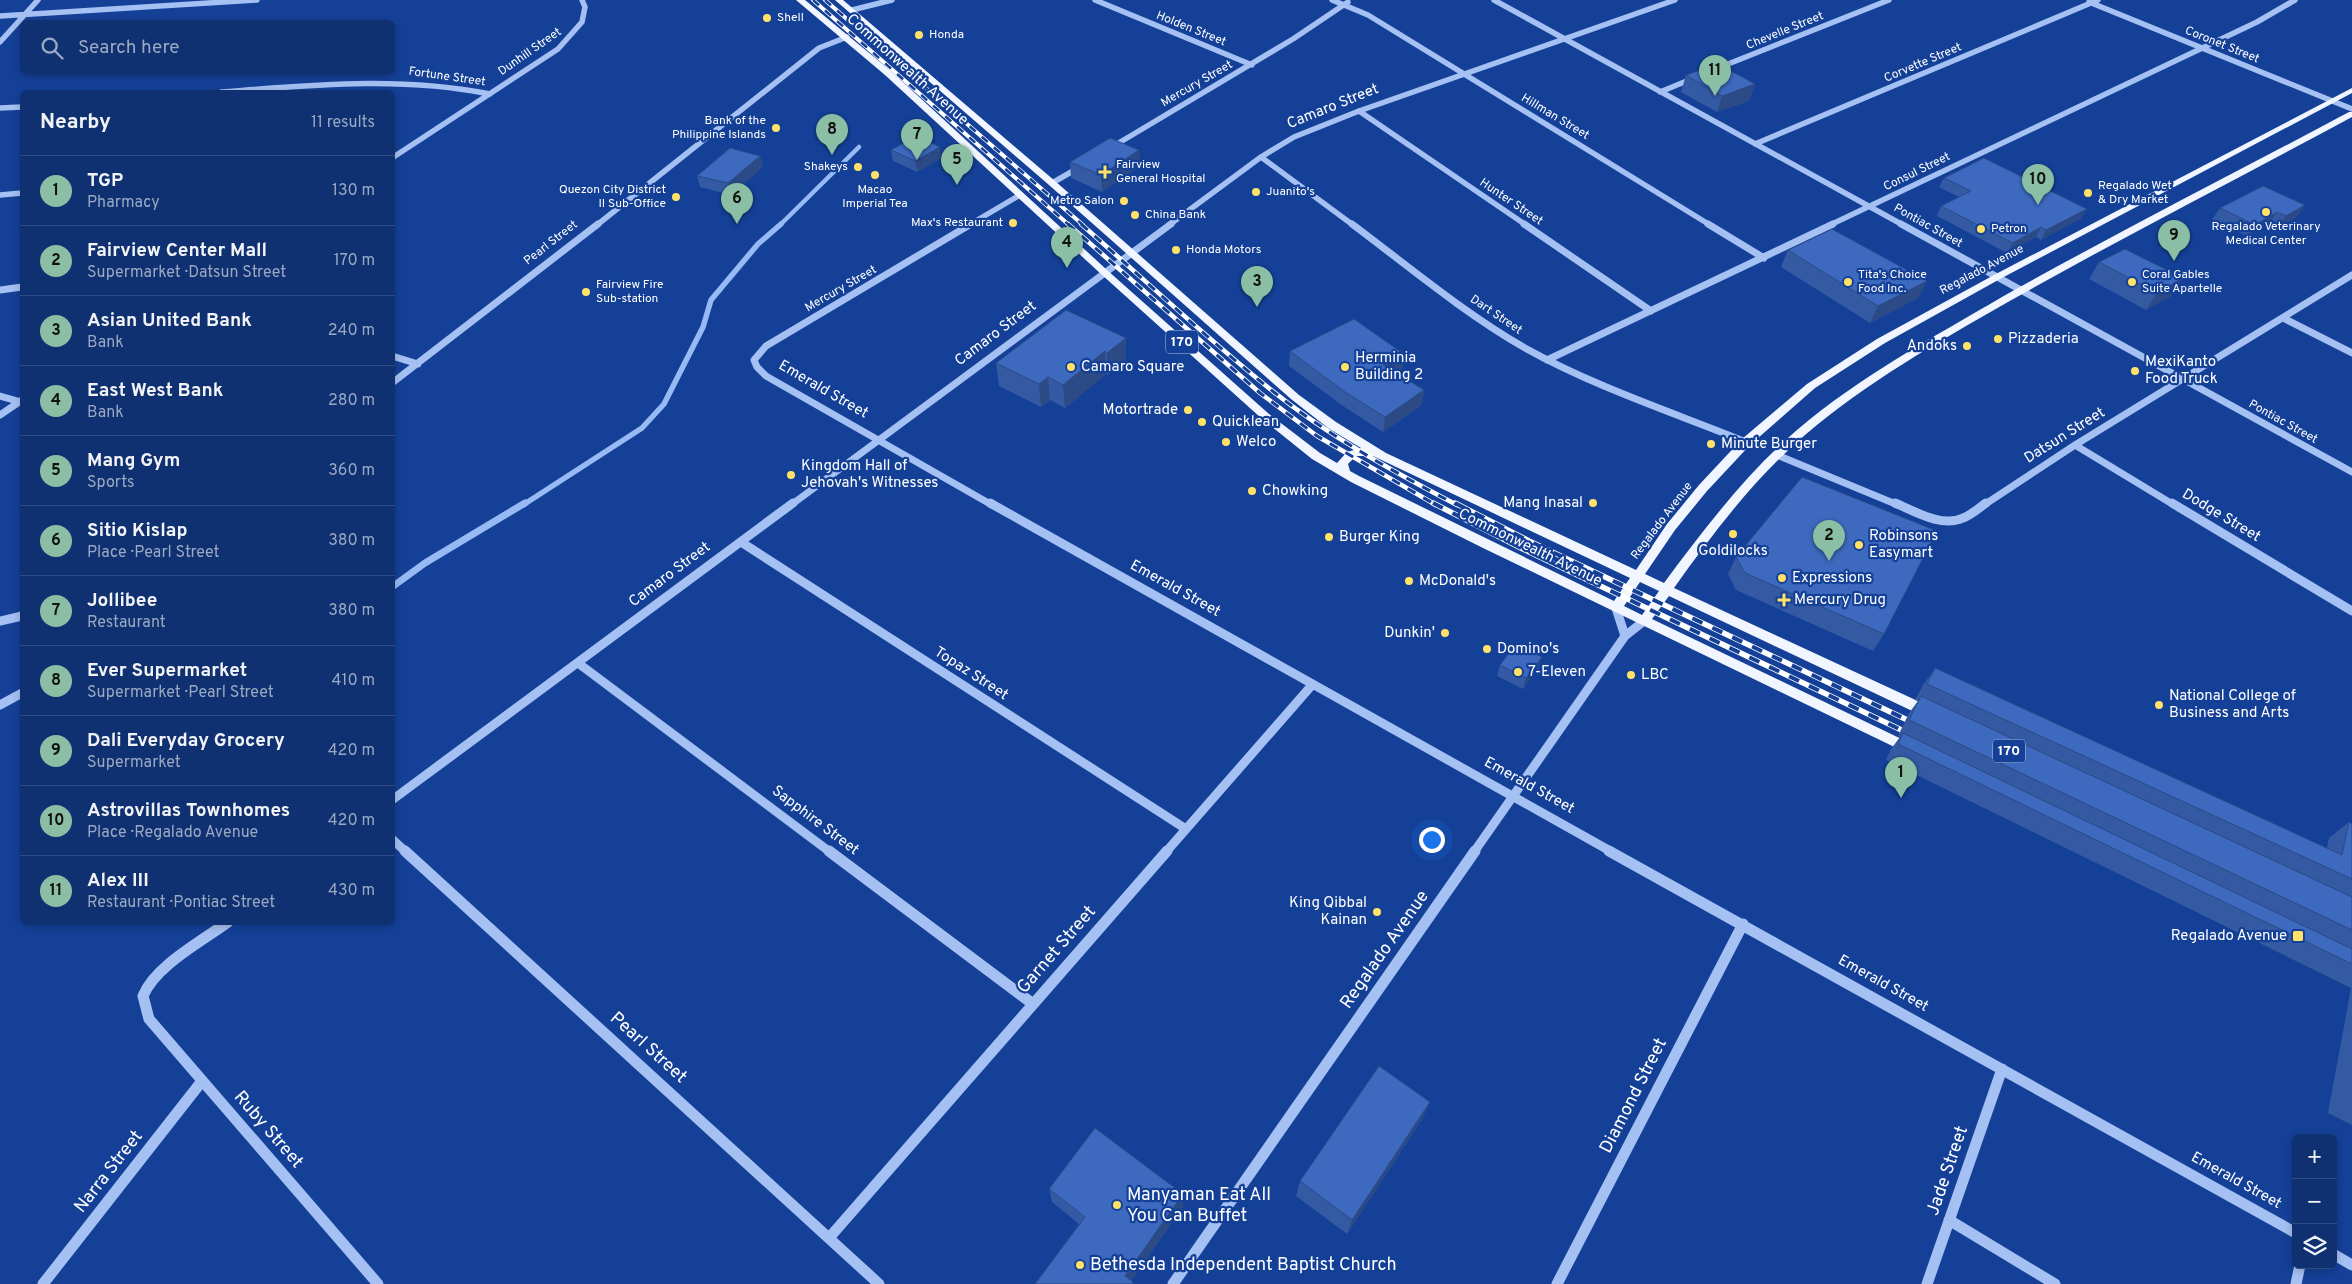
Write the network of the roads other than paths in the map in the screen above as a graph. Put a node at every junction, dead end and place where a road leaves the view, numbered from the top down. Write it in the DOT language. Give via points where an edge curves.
graph roads {
  1 [pos="38,0"];
  2 [pos="257,0"];
  3 [pos="582,0"];
  4 [pos="800,0"];
  5 [pos="839,0"];
  6 [pos="892,0"];
  7 [pos="1095,0"];
  8 [pos="1332,0"];
  9 [pos="1494,0"];
  10 [pos="1650,0"];
  11 [pos="1675,0"];
  12 [pos="1890,0"];
  13 [pos="2084,0"];
  14 [pos="2098,0"];
  15 [pos="2295,0"];
  16 [pos="1347,2"];
  17 [pos="2091,3"];
  18 [pos="1660,5"];
  19 [pos="852,10"];
  20 [pos="25,14"];
  21 [pos="0,16"];
  22 [pos="847,37"];
  23 [pos="1565,40"];
  24 [pos="0,42"];
  25 [pos="2201,47"];
  26 [pos="1252,65"];
  27 [pos="1708,72"];
  28 [pos="1464,75"];
  29 [pos="1699,76"];
  30 [pos="252,90"];
  31 [pos="2352,90"];
  32 [pos="1660,92"];
  33 [pos="490,94"];
  34 [pos="2332,101"];
  35 [pos="20,107"];
  36 [pos="0,108"];
  37 [pos="2352,109"];
  38 [pos="1359,111"];
  39 [pos="2352,114"];
  40 [pos="1755,144"];
  41 [pos="1103,153"];
  42 [pos="395,156"];
  43 [pos="1261,158"];
  44 [pos="1086,163"];
  45 [pos="1052,183"];
  46 [pos="20,193"];
  47 [pos="0,195"];
  48 [pos="1020,195"];
  49 [pos="1870,207"];
  50 [pos="1131,252"];
  51 [pos="1764,258"];
  52 [pos="1104,272"];
  53 [pos="2352,275"];
  54 [pos="1997,277"];
  55 [pos="20,287"];
  56 [pos="0,290"];
  57 [pos="2021,290"];
  58 [pos="1651,311"];
  59 [pos="2283,318"];
  60 [pos="2352,353"];
  61 [pos="395,357"];
  62 [pos="754,360"];
  63 [pos="1547,360"];
  64 [pos="418,364"];
  65 [pos="2182,379"];
  66 [pos="395,381"];
  67 [pos="0,396"];
  68 [pos="20,401"];
  69 [pos="20,402"];
  70 [pos="0,415"];
  71 [pos="1350,436"];
  72 [pos="878,440"];
  73 [pos="1746,442"];
  74 [pos="2075,445"];
  75 [pos="1376,452"];
  76 [pos="1777,455"];
  77 [pos="1316,456"];
  78 [pos="2352,472"];
  79 [pos="1345,474"];
  80 [pos="741,542"];
  81 [pos="1637,577"];
  82 [pos="1666,590"];
  83 [pos="1616,608"];
  84 [pos="2352,611"];
  85 [pos="20,616"];
  86 [pos="0,621"];
  87 [pos="1644,621"];
  88 [pos="1625,636"];
  89 [pos="578,662"];
  90 [pos="1312,685"];
  91 [pos="20,694"];
  92 [pos="0,706"];
  93 [pos="1942,718"];
  94 [pos="1925,757"];
  95 [pos="1514,796"];
  96 [pos="395,798"];
  97 [pos="1186,829"];
  98 [pos="395,842"];
  99 [pos="1743,924"];
  100 [pos="224,925"];
  101 [pos="1033,1004"];
  102 [pos="2002,1069"];
  103 [pos="202,1081"];
  104 [pos="1949,1220"];
  105 [pos="2292,1231"];
  106 [pos="829,1238"];
  107 [pos="2337,1256"];
  108 [pos="2352,1264"];
  109 [pos="2299,1269"];
  110 [pos="43,1284"];
  111 [pos="378,1284"];
  112 [pos="879,1284"];
  113 [pos="1173,1284"];
  114 [pos="1557,1284"];
  115 [pos="1927,1284"];
  116 [pos="2055,1284"];
  117 [pos="2296,1284"];
  1 -- 20 [label="street"];
  2 -- 20 [label="street"];
  3 -- 33 [label="street, Dunhill Street" via="584,14 570,40"];
  4 -- 22 [label="main road, Commonwealth Avenue / 170"];
  5 -- 19 [label="main road, Commonwealth Avenue / 170"];
  6 -- 19 [label="street"];
  7 -- 26 [label="street, Holden Street"];
  8 -- 16 [label="street, Hillman Street"];
  9 -- 23 [label="street, Pontiac Street"];
  10 -- 18 [label="street"];
  11 -- 18 [label="street, Camaro Street"];
  12 -- 27 [label="street, Chevelle Street"];
  13 -- 17 [label="street, Coronet Street"];
  14 -- 17 [label="street, Corvette Street"];
  15 -- 25 [label="street, Consul Street" via="2257,22"];
  16 -- 26 [label="street, Mercury Street"];
  16 -- 28 [label="street, Hillman Street"];
  17 -- 25 [label="street, Coronet Street"];
  17 -- 40 [label="street, Corvette Street"];
  18 -- 23 [label="street, Camaro Street"];
  19 -- 45 [label="main road, Commonwealth Avenue / 170"];
  20 -- 21 [label="street"];
  20 -- 24 [label="street"];
  22 -- 48 [label="main road, Commonwealth Avenue / 170"];
  22 -- 64 [label="street, Pearl Street" via="819,48"];
  23 -- 28 [label="street, Camaro Street"];
  23 -- 32 [label="street, Pontiac Street"];
  25 -- 34 [label="street, Coronet Street"];
  25 -- 49 [label="street, Consul Street"];
  26 -- 41 [label="street, Mercury Street"];
  28 -- 38 [label="street, Camaro Street"];
  28 -- 51 [label="street, Hillman Street"];
  29 -- 32 [label="street"];
  30 -- 33 [label="street, Fortune Street" via="398,81"];
  31 -- 34 [label="main road, Regalado Avenue"];
  32 -- 40 [label="street, Pontiac Street"];
  33 -- 42 [label="street, Dunhill Street"];
  34 -- 37 [label="street, Coronet Street"];
  34 -- 54 [label="main road, Regalado Avenue"];
  35 -- 36 [label="street"];
  38 -- 43 [label="street, Camaro Street" via="1302,133"];
  38 -- 58 [label="street, Hunter Street"];
  39 -- 57 [label="main road, Regalado Avenue"];
  40 -- 49 [label="street, Pontiac Street"];
  43 -- 50 [label="street, Camaro Street"];
  43 -- 63 [label="street, Dart Street" via="1483,321"];
  44 -- 45 [label="street"];
  45 -- 50 [label="main road, Commonwealth Avenue / 170"];
  46 -- 47 [label="street"];
  48 -- 52 [label="main road, Commonwealth Avenue / 170"];
  48 -- 62 [label="street, Mercury Street" via="766,346"];
  49 -- 51 [label="street, Consul Street"];
  49 -- 54 [label="street, Pontiac Street"];
  50 -- 52 [label="street, Camaro Street"];
  50 -- 71 [label="main road, Commonwealth Avenue / 170" via="1295,397"];
  51 -- 58 [label="street, Consul Street"];
  52 -- 72 [label="street, Camaro Street"];
  52 -- 77 [label="main road, Commonwealth Avenue / 170" via="1289,437"];
  53 -- 59 [label="street, Datsun Street"];
  54 -- 57 [label="street, Pontiac Street"];
  54 -- 73 [label="main road, Regalado Avenue" via="1881,341 1818,381"];
  55 -- 56 [label="street"];
  57 -- 65 [label="street, Pontiac Street"];
  57 -- 76 [label="main road, Regalado Avenue" via="1838,401"];
  58 -- 63 [label="street, Consul Street"];
  59 -- 60 [label="street"];
  59 -- 65 [label="street, Datsun Street"];
  61 -- 64 [label="street"];
  62 -- 72 [label="street, Emerald Street" via="766,376"];
  63 -- 73 [label="street, Dart Street"];
  64 -- 66 [label="street, Pearl Street"];
  65 -- 74 [label="street, Datsun Street"];
  65 -- 78 [label="street, Pontiac Street"];
  67 -- 68 [label="street"];
  69 -- 70 [label="street"];
  71 -- 75 [label="main road, Commonwealth Avenue / 170"];
  71 -- 77 [label="main road" via="1350,448 1342,456"];
  72 -- 80 [label="street, Camaro Street"];
  72 -- 90 [label="street, Emerald Street"];
  73 -- 81 [label="main road, Regalado Avenue" via="1677,521"];
  74 -- 76 [label="street, Datsun Street" via="1962,519 1948,521 1931,518"];
  74 -- 84 [label="street, Dodge Street"];
  75 -- 79 [label="main road" via="1359,451 1347,456 1342,464"];
  75 -- 81 [label="main road, Commonwealth Avenue / 170"];
  76 -- 82 [label="main road, Regalado Avenue" via="1701,540"];
  77 -- 79 [label="main road, Commonwealth Avenue / 170"];
  79 -- 83 [label="main road, Commonwealth Avenue / 170"];
  80 -- 89 [label="street, Camaro Street"];
  80 -- 97 [label="street, Topaz Street"];
  81 -- 82 [label="main road, Commonwealth Avenue / 170"];
  81 -- 83 [label="main road, Regalado Avenue"];
  82 -- 87 [label="main road, Regalado Avenue"];
  82 -- 93 [label="main road, Commonwealth Avenue / 170"];
  83 -- 87 [label="main road, Commonwealth Avenue / 170"];
  83 -- 88 [label="street"];
  85 -- 86 [label="street"];
  87 -- 88 [label="street, Regalado Avenue"];
  87 -- 94 [label="main road, Commonwealth Avenue / 170"];
  88 -- 95 [label="street, Regalado Avenue"];
  89 -- 96 [label="street, Camaro Street"];
  89 -- 101 [label="street, Sapphire Street"];
  90 -- 95 [label="street, Emerald Street"];
  90 -- 97 [label="street, Garnet Street"];
  91 -- 92 [label="street"];
  95 -- 99 [label="street, Emerald Street"];
  95 -- 113 [label="street, Regalado Avenue"];
  97 -- 101 [label="street, Garnet Street"];
  98 -- 106 [label="street, Pearl Street"];
  99 -- 102 [label="street, Emerald Street"];
  99 -- 114 [label="street, Diamond Street"];
  100 -- 103 [label="street, Ruby Street" via="174,962 143,994 143,1006 149,1019"];
  101 -- 106 [label="street, Garnet Street"];
  102 -- 104 [label="street, Jade Street"];
  102 -- 105 [label="street, Emerald Street"];
  103 -- 110 [label="street, Narra Street"];
  103 -- 111 [label="street, Ruby Street"];
  104 -- 115 [label="street, Jade Street"];
  104 -- 116 [label="street"];
  106 -- 112 [label="street, Pearl Street"];
  107 -- 108 [label="street"];
  109 -- 117 [label="street"];
}
